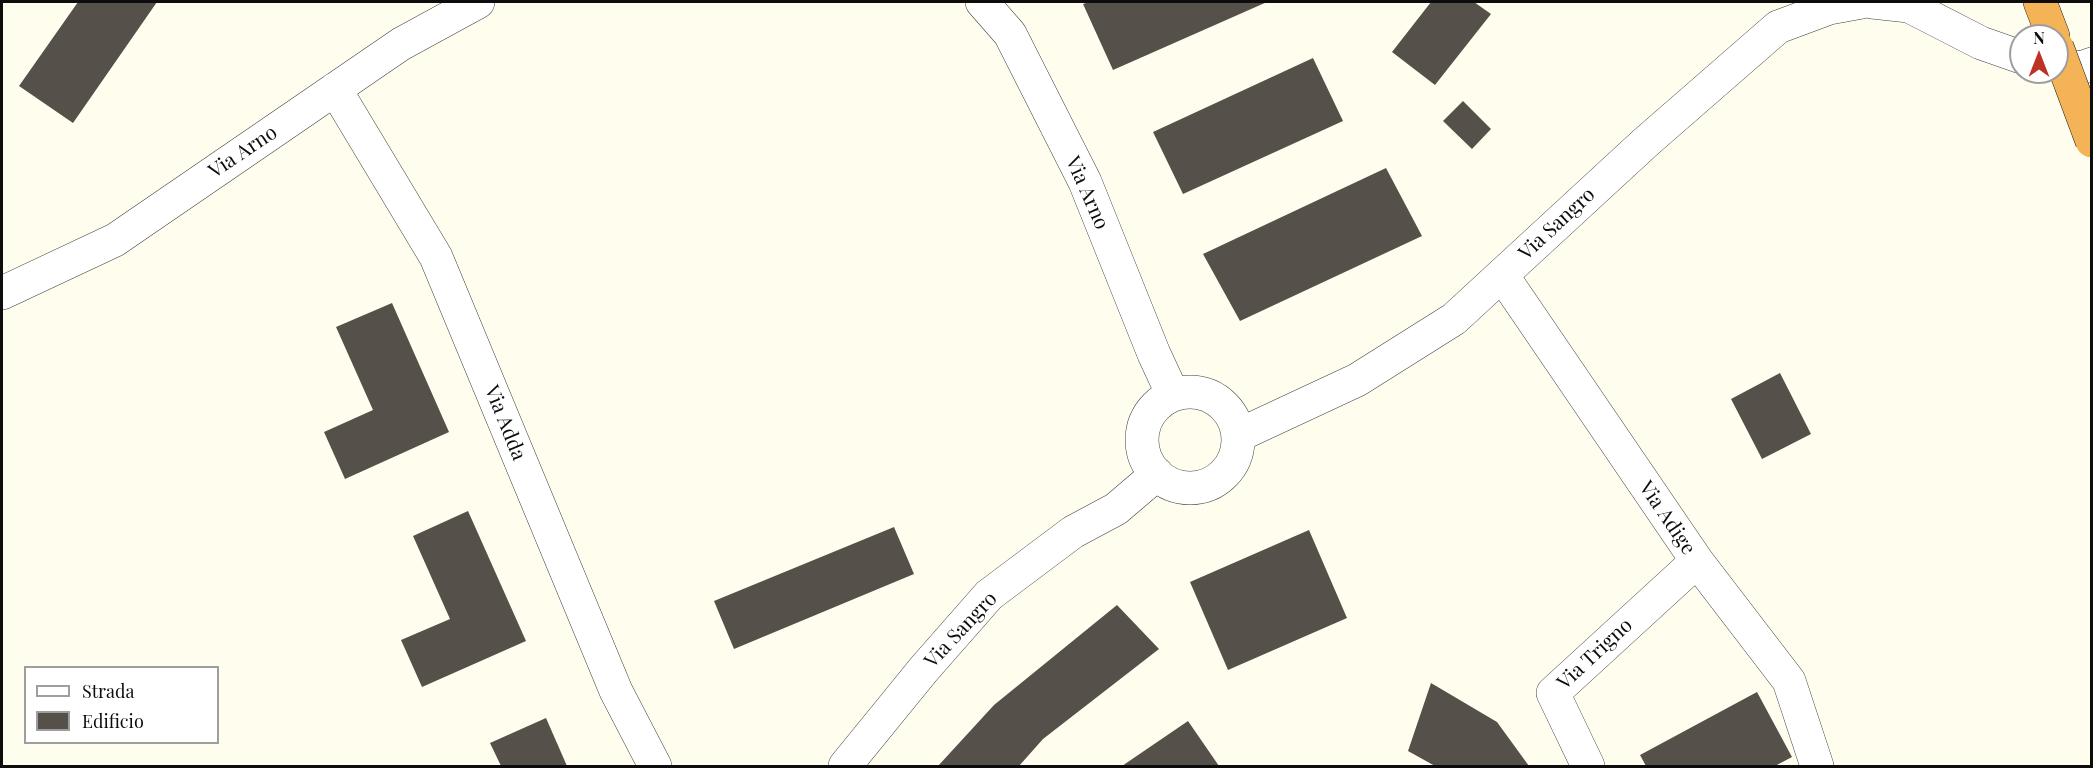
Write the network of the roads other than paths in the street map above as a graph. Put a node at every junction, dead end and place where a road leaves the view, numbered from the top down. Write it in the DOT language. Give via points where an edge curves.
graph roads {
  1 [pos="478,2"];
  2 [pos="982,2"];
  3 [pos="1862,2"];
  4 [pos="1872,2"];
  5 [pos="2040,2"];
  6 [pos="2048,24"];
  7 [pos="2009,53"];
  8 [pos="2091,64"];
  9 [pos="2069,66"];
  10 [pos="2069,81"];
  11 [pos="335,89"];
  12 [pos="2091,141"];
  13 [pos="1502,274"];
  14 [pos="2,293"];
  15 [pos="1173,395"];
  16 [pos="1239,435"];
  17 [pos="1157,474"];
  18 [pos="1697,561"];
  19 [pos="655,766"];
  20 [pos="845,766"];
  21 [pos="1588,766"];
  22 [pos="1817,766"];
  1 -- 11 [label="street, Via Arno" via="401,44"];
  2 -- 15 [label="street, Via Arno" via="1010,34 1085,182"];
  3 -- 13 [label="street, Via Sangro" via="1829,8 1778,27"];
  4 -- 7 [label="street" via="1909,6"];
  5 -- 6 [label="highway"];
  8 -- 9 [label="street" via="2081,68"];
  10 -- 12 [label="highway, bridge"];
  11 -- 14 [label="street, Via Arno" via="115,240"];
  11 -- 19 [label="street, Via Adda" via="436,257 616,691"];
  13 -- 16 [label="street, Via Sangro" via="1454,319 1357,380"];
  13 -- 18 [label="street, Via Adige"];
  15 -- 16 [label="street" via="1189,392 1215,399 1232,415"];
  15 -- 17 [label="street" via="1157,405 1144,426 1143,451"];
  16 -- 17 [label="street" via="1232,465 1213,483 1189,488 1166,482"];
  17 -- 20 [label="street, Via Sangro" via="1116,508 1073,532 989,595"];
  18 -- 21 [label="street, Via Trigno" via="1553,693"];
  18 -- 22 [label="street, Via Adige" via="1789,681"];
}
